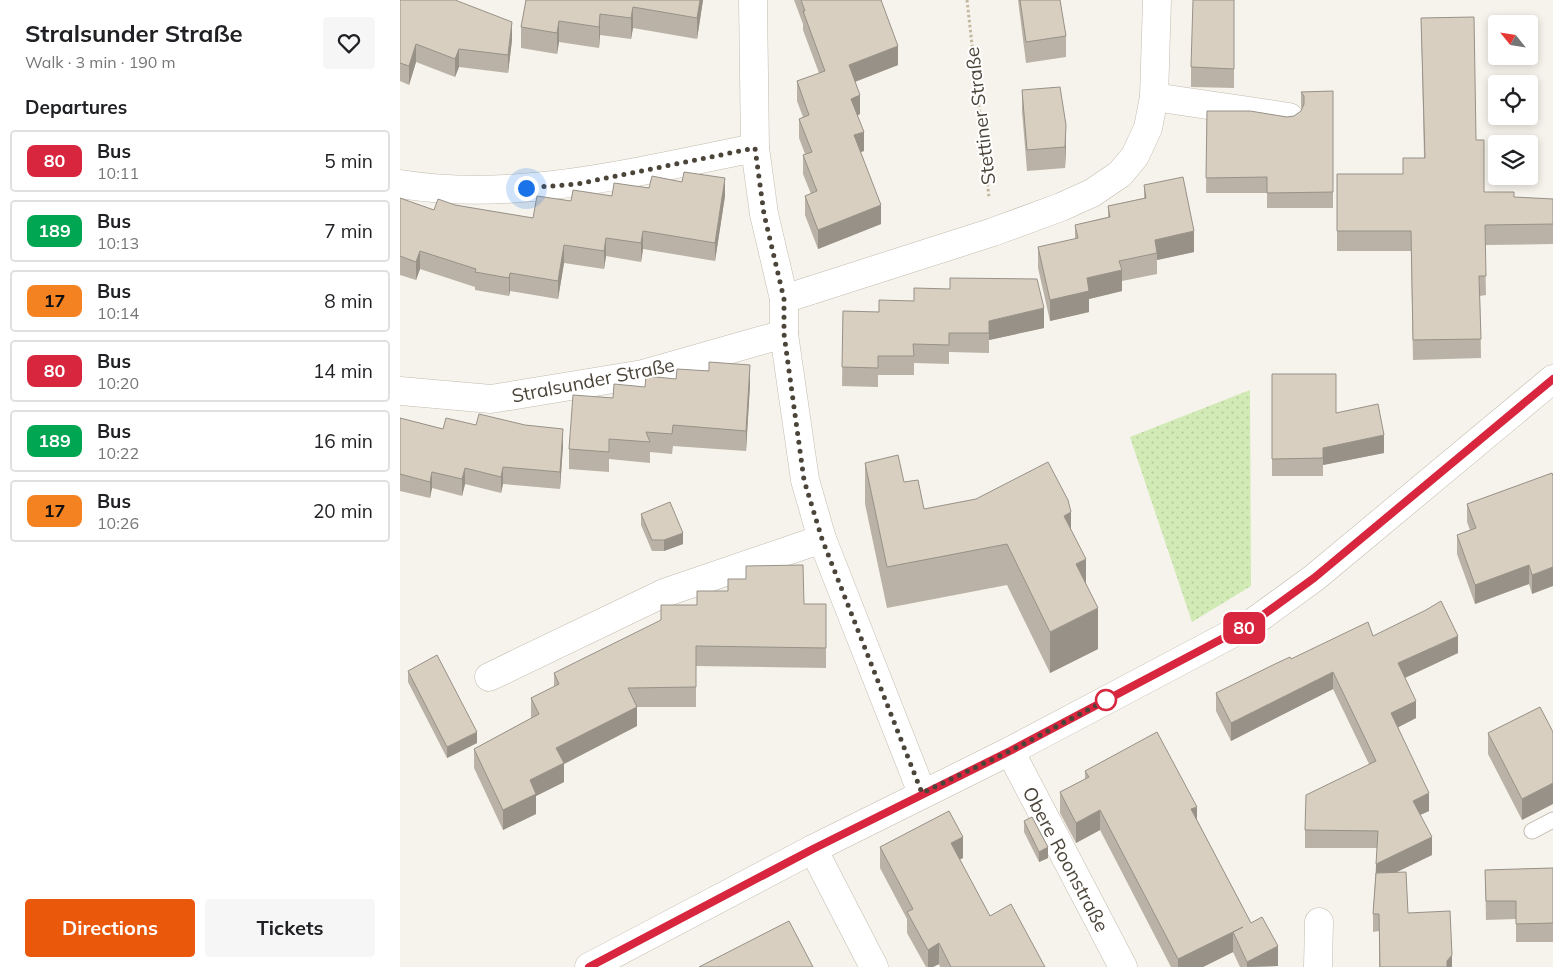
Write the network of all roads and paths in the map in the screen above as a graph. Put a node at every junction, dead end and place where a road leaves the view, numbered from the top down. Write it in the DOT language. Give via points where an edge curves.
graph roads {
  1 [pos="753,0"];
  2 [pos="966,0"];
  3 [pos="1157,0"];
  4 [pos="1154,97"];
  5 [pos="1289,117"];
  6 [pos="755,148"];
  7 [pos="400,184"];
  8 [pos="994,232"];
  9 [pos="784,299"];
  10 [pos="784,334"];
  11 [pos="1553,379"];
  12 [pos="400,390"];
  13 [pos="822,539"];
  14 [pos="489,677"];
  15 [pos="1010,751"];
  16 [pos="922,793"];
  17 [pos="1553,820"];
  18 [pos="1532,830"];
  19 [pos="813,849"];
  20 [pos="1319,922"];
  21 [pos="589,967"];
  22 [pos="874,967"];
  23 [pos="1122,967"];
  24 [pos="1318,967"];
  1 -- 6 [label="street"];
  2 -- 8 [label="path, Stettiner Straße"];
  3 -- 4 [label="street"];
  4 -- 5 [label="street"];
  4 -- 8 [label="street" via="1148,128 1135,156 1120,174 1092,193"];
  6 -- 7 [label="street" via="577,184 492,191"];
  6 -- 9 [label="street" via="764,214"];
  8 -- 9 [label="street"];
  9 -- 10 [label="street"];
  10 -- 12 [label="street, Stralsunder Straße" via="643,374 491,399"];
  10 -- 13 [label="street" via="804,480"];
  11 -- 15 [label="street" via="1314,578 1252,623"];
  13 -- 14 [label="street" via="664,593"];
  13 -- 16 [label="street"];
  15 -- 16 [label="street"];
  15 -- 23 [label="street, Obere Roonstraße"];
  16 -- 19 [label="street"];
  17 -- 18 [label="lane"];
  19 -- 21 [label="street"];
  19 -- 22 [label="street"];
  20 -- 24 [label="street"];
}
